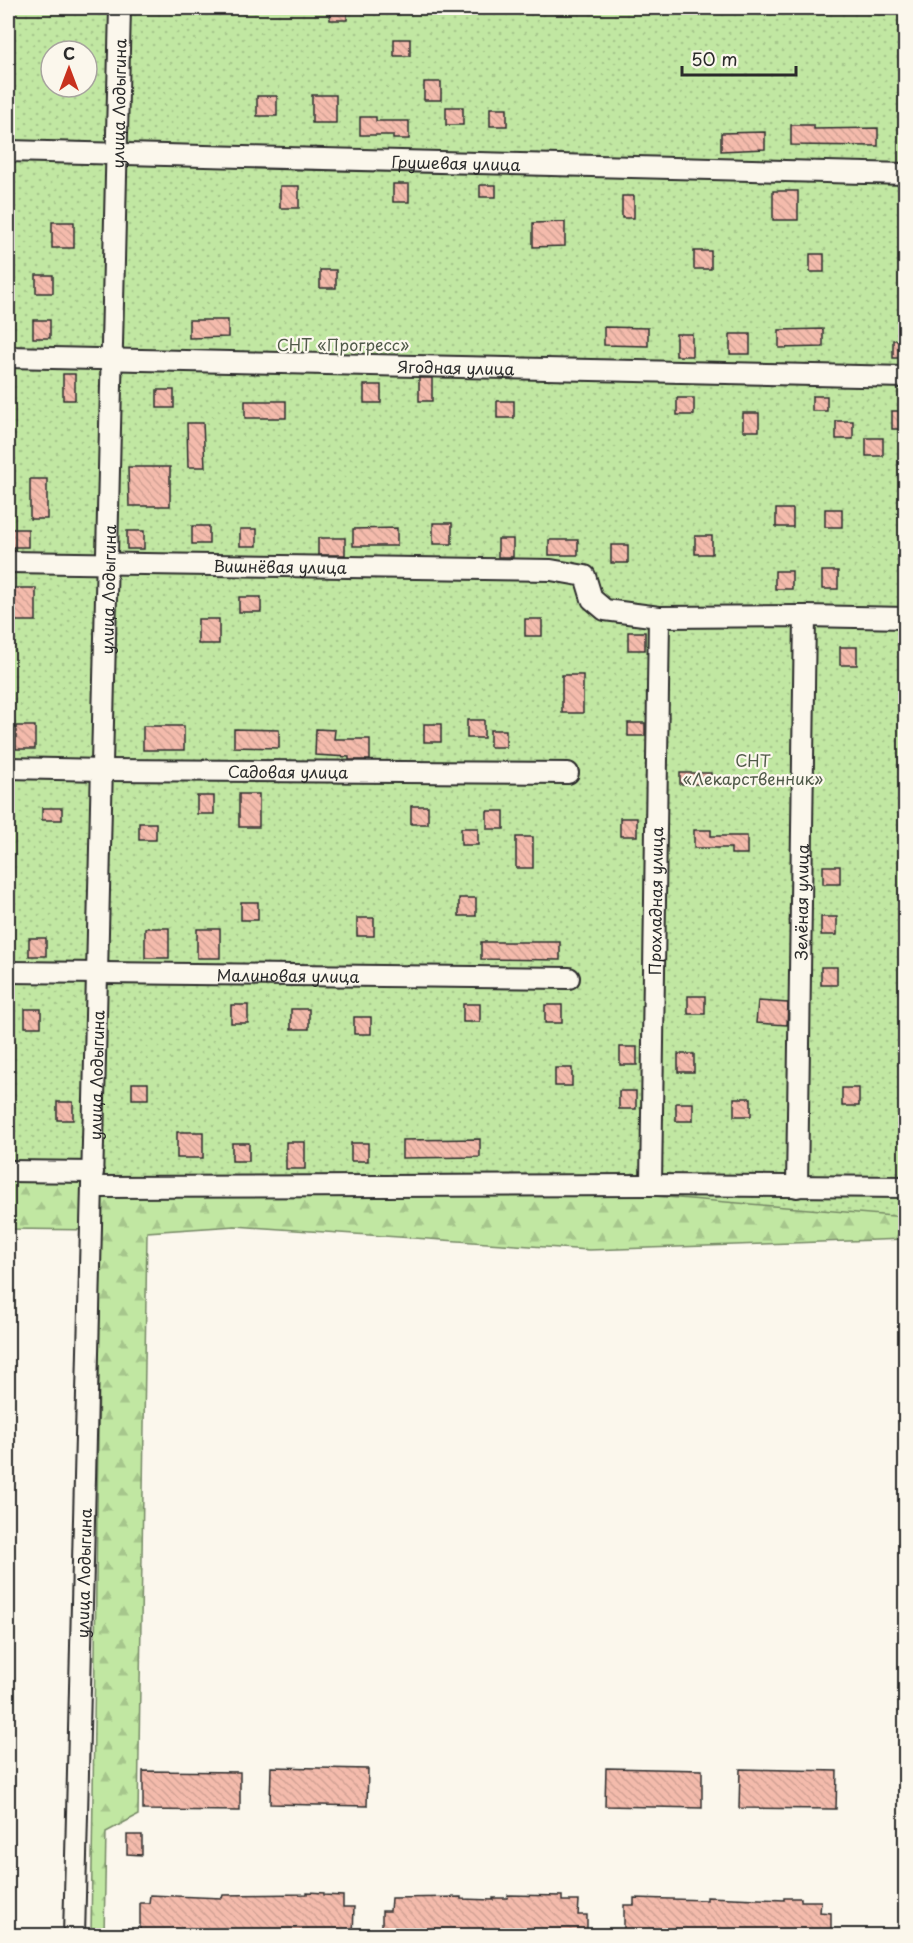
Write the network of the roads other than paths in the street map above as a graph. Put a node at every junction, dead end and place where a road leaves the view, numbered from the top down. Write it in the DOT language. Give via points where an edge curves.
graph roads {
  1 [pos="120,8"];
  2 [pos="8,151"];
  3 [pos="117,153"];
  4 [pos="906,174"];
  5 [pos="8,357"];
  6 [pos="112,358"];
  7 [pos="906,376"];
  8 [pos="8,562"];
  9 [pos="109,564"];
  10 [pos="805,616"];
  11 [pos="659,617"];
  12 [pos="906,618"];
  13 [pos="8,768"];
  14 [pos="104,770"];
  15 [pos="568,773"];
  16 [pos="8,972"];
  17 [pos="100,974"];
  18 [pos="569,978"];
  19 [pos="8,1171"];
  20 [pos="92,1180"];
  21 [pos="651,1185"];
  22 [pos="797,1187"];
  23 [pos="906,1187"];
  24 [pos="74,1935"];
  1 -- 3 [label="street, улица Лодыгина"];
  2 -- 3 [label="street, Грушевая улица"];
  3 -- 4 [label="street, Грушевая улица"];
  3 -- 6 [label="street, улица Лодыгина"];
  5 -- 6 [label="street, Ягодная улица"];
  6 -- 7 [label="street, Ягодная улица"];
  6 -- 9 [label="street, улица Лодыгина"];
  8 -- 9 [label="street, Вишнёвая улица"];
  9 -- 11 [label="street, Вишнёвая улица" via="551,570 585,576 592,599 605,610"];
  9 -- 14 [label="street, улица Лодыгина"];
  10 -- 11 [label="street"];
  10 -- 12 [label="street"];
  10 -- 22 [label="street, Зелёная улица"];
  11 -- 21 [label="street, Прохладная улица"];
  13 -- 14 [label="street, Садовая улица"];
  14 -- 15 [label="street, Садовая улица"];
  14 -- 17 [label="street, улица Лодыгина"];
  16 -- 17 [label="street, Малиновая улица"];
  17 -- 18 [label="street, Малиновая улица"];
  17 -- 20 [label="street, улица Лодыгина"];
  19 -- 20 [label="street"];
  20 -- 21 [label="street"];
  20 -- 24 [label="street, улица Лодыгина"];
  21 -- 22 [label="street"];
  22 -- 23 [label="street"];
}
